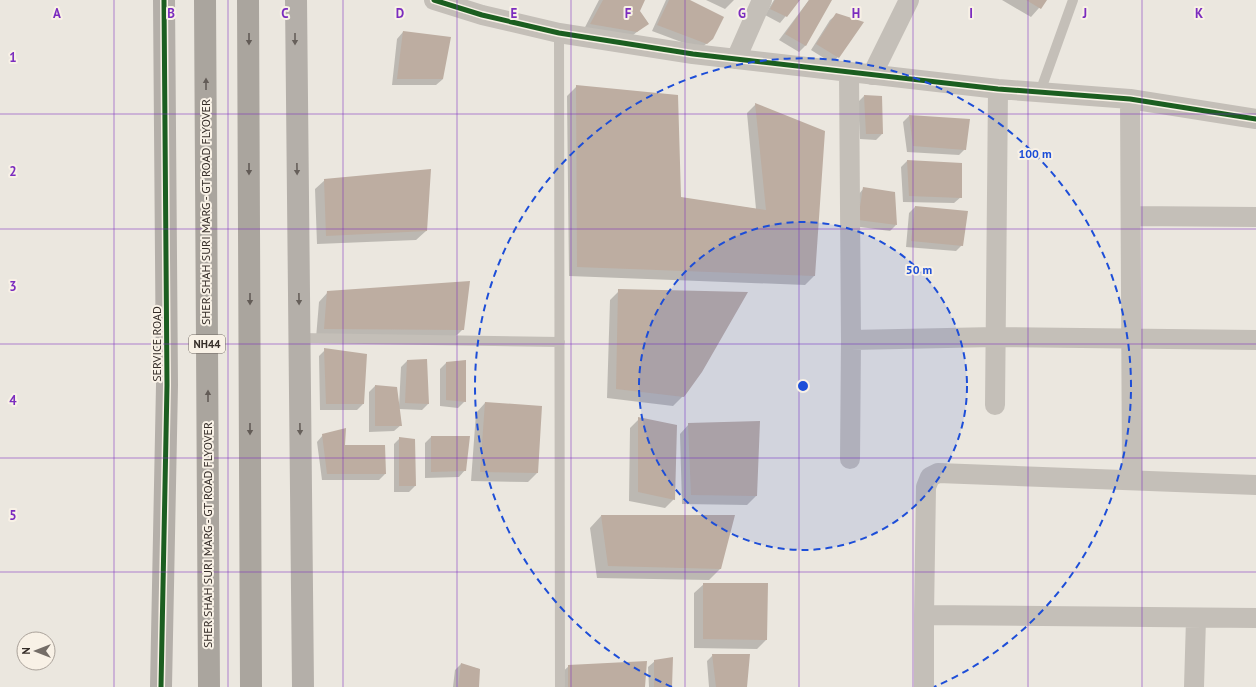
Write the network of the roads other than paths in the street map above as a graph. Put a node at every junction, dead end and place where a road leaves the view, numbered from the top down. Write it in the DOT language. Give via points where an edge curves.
graph roads {
  1 [pos="164,0"];
  2 [pos="205,0"];
  3 [pos="248,0"];
  4 [pos="296,0"];
  5 [pos="434,0"];
  6 [pos="762,0"];
  7 [pos="909,0"];
  8 [pos="1073,0"];
  9 [pos="559,33"];
  10 [pos="736,59"];
  11 [pos="849,72"];
  12 [pos="872,75"];
  13 [pos="998,89"];
  14 [pos="1040,92"];
  15 [pos="1130,99"];
  16 [pos="1256,119"];
  17 [pos="1132,216"];
  18 [pos="1256,217"];
  19 [pos="299,338"];
  20 [pos="995,338"];
  21 [pos="851,340"];
  22 [pos="1132,340"];
  23 [pos="1256,340"];
  24 [pos="560,342"];
  25 [pos="995,405"];
  26 [pos="850,459"];
  27 [pos="1132,480"];
  28 [pos="1256,485"];
  29 [pos="924,615"];
  30 [pos="1256,618"];
  31 [pos="1196,619"];
  32 [pos="161,687"];
  33 [pos="209,687"];
  34 [pos="251,687"];
  35 [pos="303,687"];
  36 [pos="560,687"];
  37 [pos="924,687"];
  38 [pos="1194,687"];
  1 -- 32 [label="street, SERVICE ROAD" via="167,385"];
  33 -- 2 [label="highway, SHER SHAH SURI MARG - GT ROAD FLYOVER / NH44, one-way"];
  3 -- 34 [label="highway, one-way"];
  4 -- 19 [label="street, one-way"];
  5 -- 9 [label="street" via="482,15"];
  6 -- 10 [label="street"];
  7 -- 12 [label="street"];
  8 -- 14 [label="lane"];
  9 -- 10 [label="street"];
  9 -- 24 [label="lane"];
  10 -- 11 [label="street"];
  11 -- 12 [label="street"];
  11 -- 21 [label="street"];
  12 -- 13 [label="street"];
  13 -- 14 [label="street"];
  13 -- 20 [label="street"];
  14 -- 15 [label="street"];
  15 -- 16 [label="street"];
  15 -- 17 [label="street"];
  17 -- 18 [label="street"];
  17 -- 22 [label="street"];
  19 -- 24 [label="lane"];
  19 -- 35 [label="street, one-way"];
  20 -- 21 [label="street"];
  20 -- 22 [label="street"];
  20 -- 25 [label="street"];
  21 -- 26 [label="street"];
  22 -- 23 [label="street"];
  22 -- 27 [label="street"];
  24 -- 36 [label="lane"];
  27 -- 28 [label="street"];
  27 -- 29 [label="street" via="938,473 930,477 926,487"];
  29 -- 31 [label="street"];
  29 -- 37 [label="street"];
  30 -- 31 [label="street"];
  31 -- 38 [label="street"];
}
